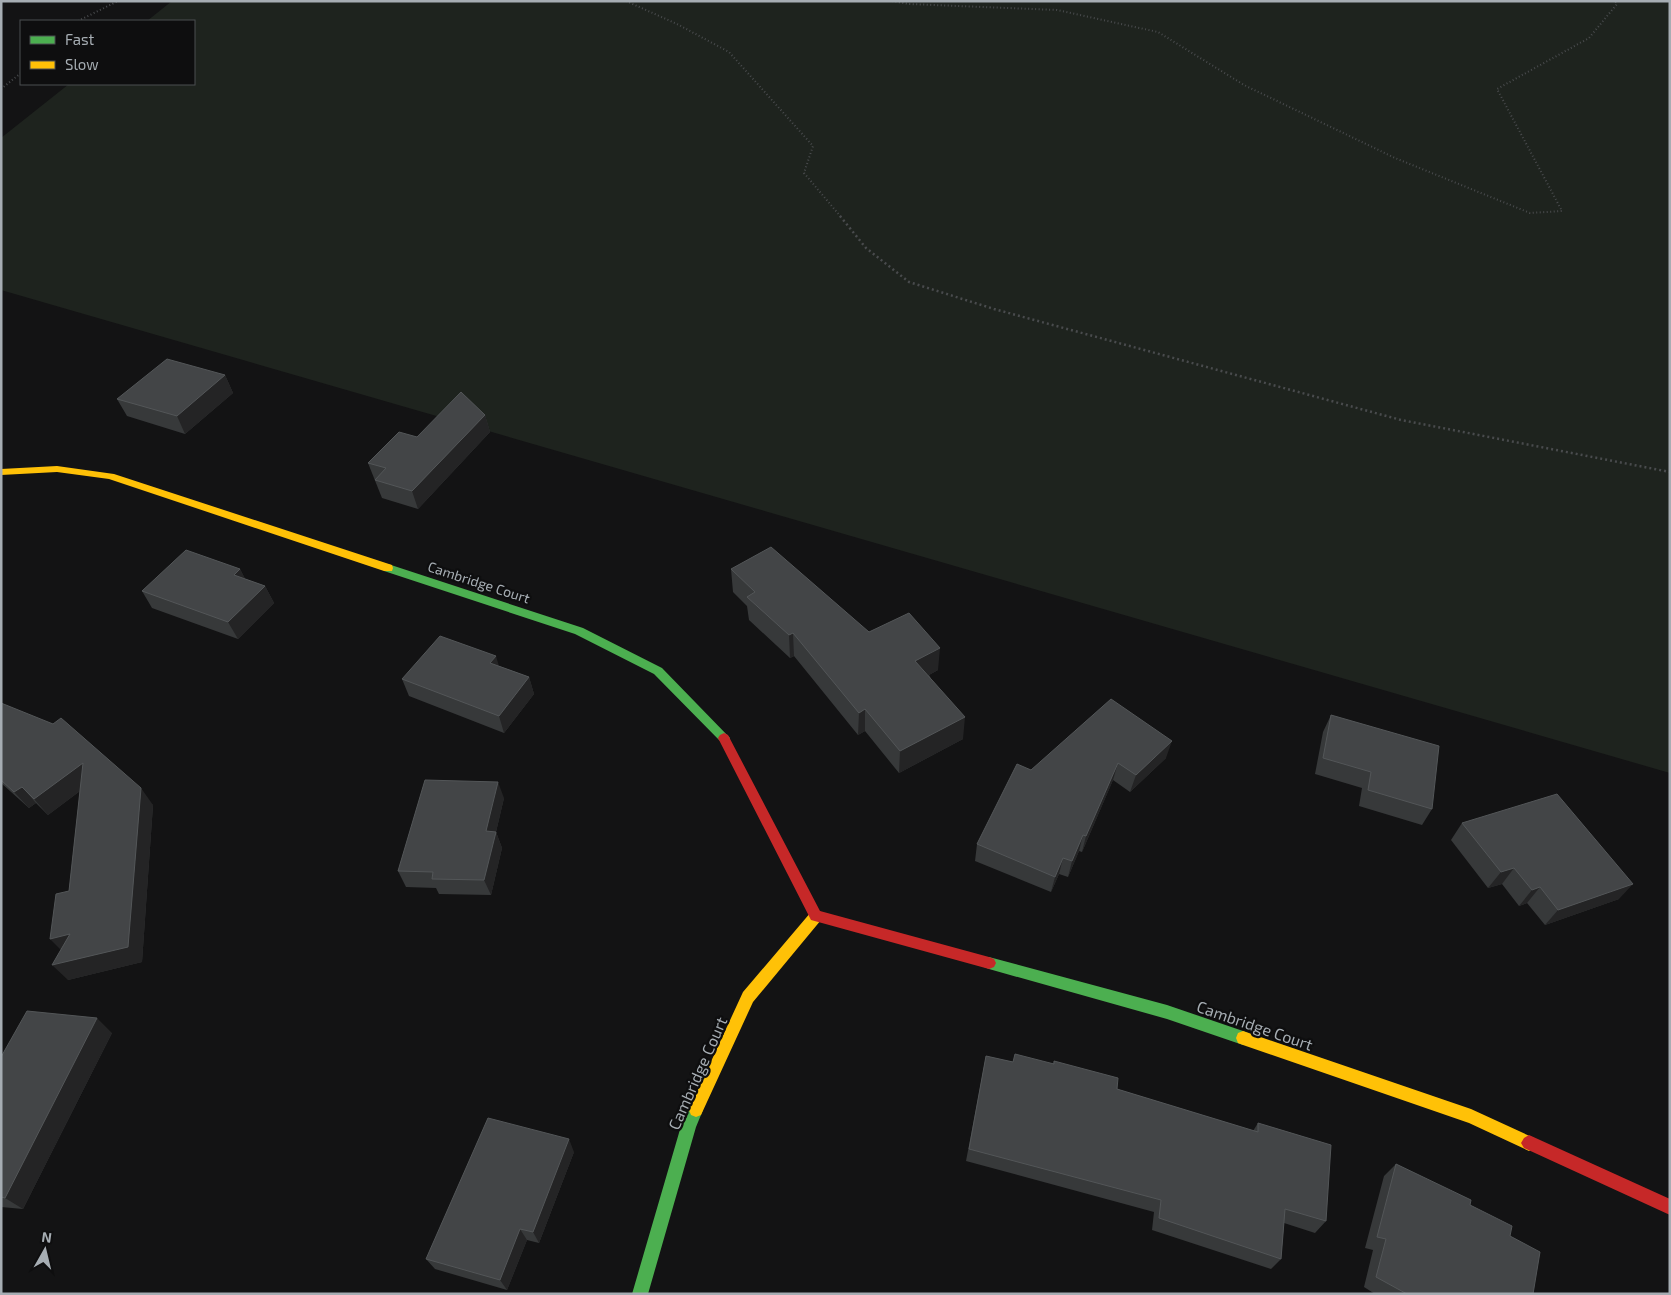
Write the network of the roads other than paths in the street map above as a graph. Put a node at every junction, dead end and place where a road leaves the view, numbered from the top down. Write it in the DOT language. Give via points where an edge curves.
graph roads {
  1 [pos="1,472"];
  2 [pos="816,916"];
  3 [pos="1670,1207"];
  4 [pos="640,1294"];
  1 -- 2 [label="street, Cambridge Court" via="57,468 110,476 579,632 658,671 724,738"];
  2 -- 3 [label="street, Cambridge Court" via="1167,1012 1462,1113"];
  2 -- 4 [label="street, Cambridge Court" via="748,997 740,1014 689,1126"];
}
